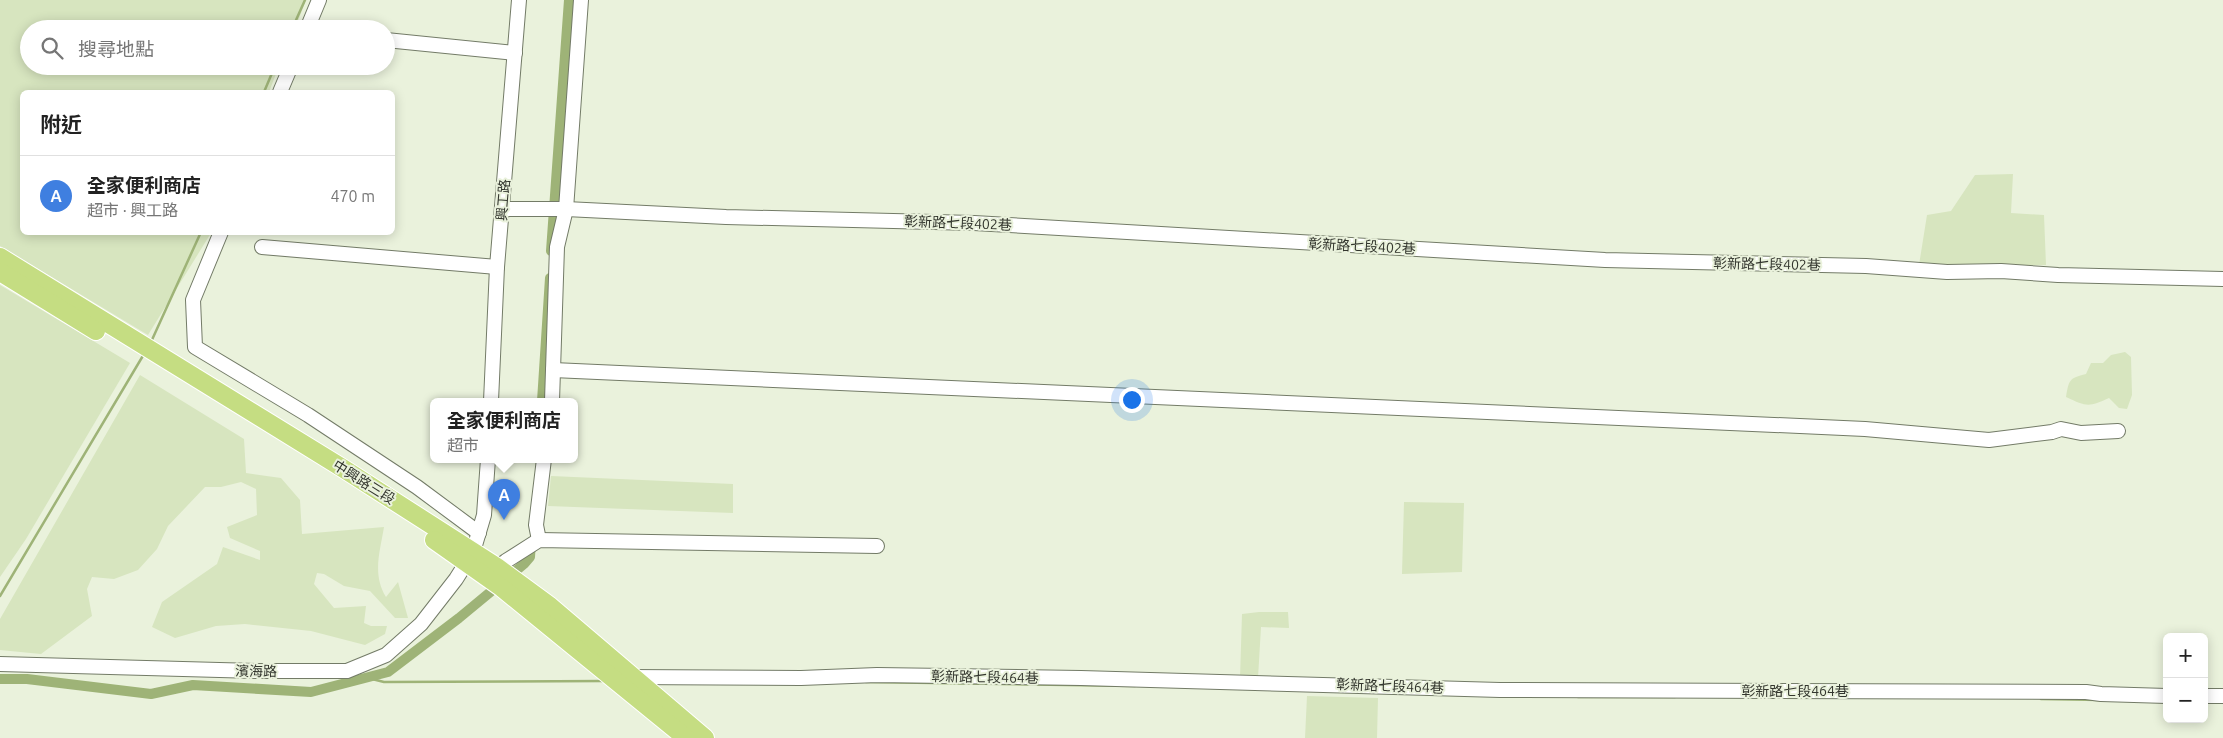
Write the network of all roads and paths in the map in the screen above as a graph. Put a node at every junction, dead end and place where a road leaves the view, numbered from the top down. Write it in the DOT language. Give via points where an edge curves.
graph roads {
  1 [pos="319,0"];
  2 [pos="519,0"];
  3 [pos="581,0"];
  4 [pos="311,20"];
  5 [pos="395,41"];
  6 [pos="515,53"];
  7 [pos="287,75"];
  8 [pos="281,90"];
  9 [pos="502,209"];
  10 [pos="566,209"];
  11 [pos="220,235"];
  12 [pos="262,247"];
  13 [pos="0,257"];
  14 [pos="497,267"];
  15 [pos="0,272"];
  16 [pos="2223,279"];
  17 [pos="554,370"];
  18 [pos="491,398"];
  19 [pos="552,398"];
  20 [pos="2118,431"];
  21 [pos="488,463"];
  22 [pos="544,463"];
  23 [pos="479,533"];
  24 [pos="536,542"];
  25 [pos="877,546"];
  26 [pos="470,557"];
  27 [pos="496,568"];
  28 [pos="0,664"];
  29 [pos="613,677"];
  30 [pos="635,677"];
  31 [pos="2163,696"];
  32 [pos="2208,696"];
  33 [pos="2223,696"];
  34 [pos="686,738"];
  35 [pos="705,738"];
  1 -- 4 [label="street"];
  2 -- 6 [label="street, 興工路"];
  3 -- 10 [label="street"];
  5 -- 6 [label="street"];
  6 -- 9 [label="street, 興工路"];
  7 -- 8 [label="street"];
  9 -- 10 [label="street, 彰新路七段402巷"];
  9 -- 14 [label="street, 興工路"];
  10 -- 16 [label="street, 彰新路七段402巷" via="726,218 974,223 1605,260"];
  10 -- 17 [label="street" via="557,247"];
  11 -- 23 [label="street" via="192,300 195,347 308,415 417,487"];
  12 -- 14 [label="street"];
  13 -- 26 [label="main road, 中興路三段" via="344,470"];
  14 -- 18 [label="street, 興工路"];
  15 -- 26 [label="main road, 中興路三段"];
  17 -- 19 [label="street"];
  17 -- 20 [label="street" via="1865,429 1989,440 2060,429 2081,434"];
  21 -- 23 [label="street" via="484,515"];
  22 -- 24 [label="street"];
  23 -- 26 [label="street"];
  24 -- 25 [label="street"];
  24 -- 27 [label="street"];
  26 -- 27 [label="main road, 中興路三段"];
  26 -- 28 [label="street, 濱海路" via="421,624 402,643 386,655 347,670 256,671"];
  27 -- 29 [label="main road, 中興路三段"];
  27 -- 30 [label="main road, 中興路三段" via="550,606"];
  29 -- 30 [label="street, 彰新路七段464巷"];
  29 -- 34 [label="main road, 中興路三段"];
  30 -- 31 [label="street, 彰新路七段464巷" via="1081,678 1500,690 2086,692"];
  30 -- 35 [label="main road, 中興路三段"];
  32 -- 33 [label="street"];
}
